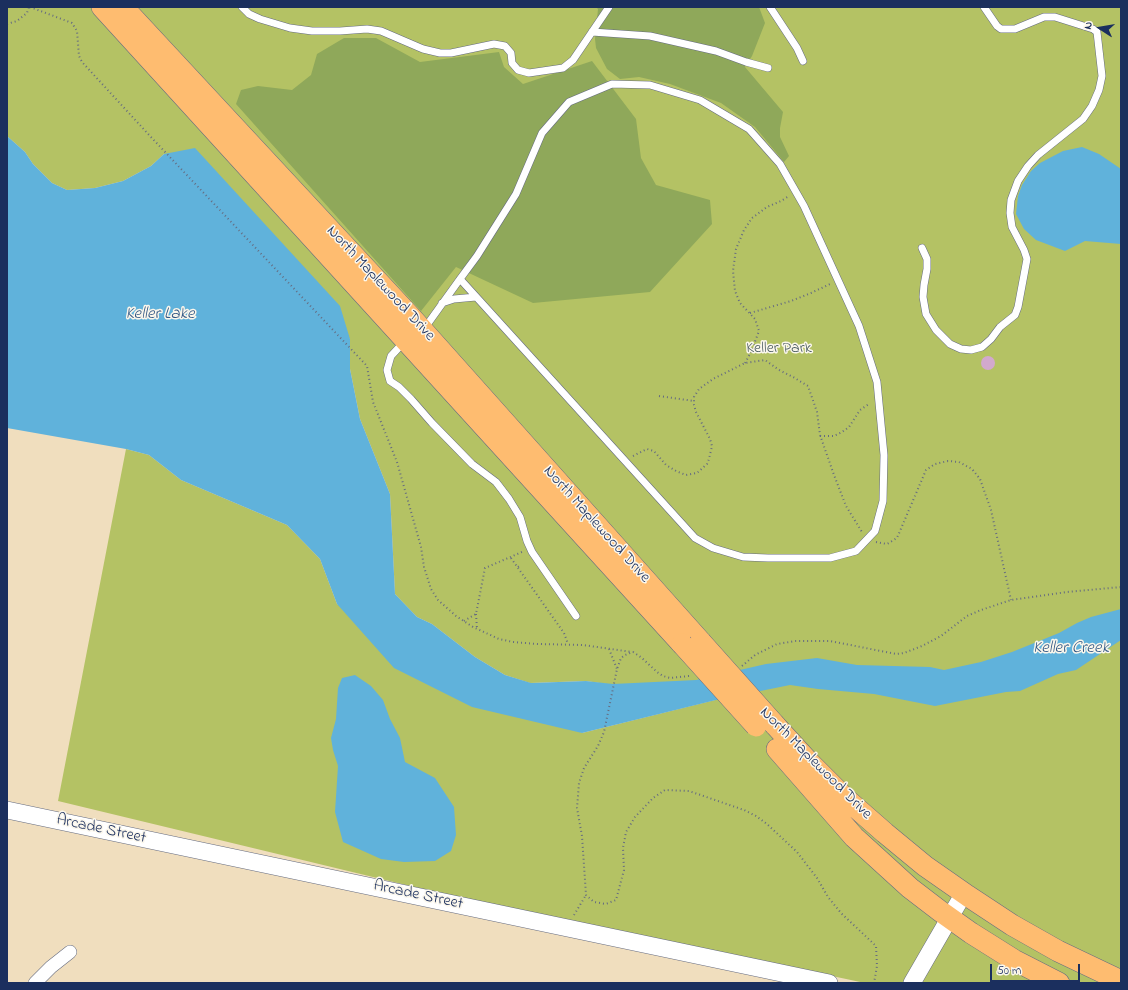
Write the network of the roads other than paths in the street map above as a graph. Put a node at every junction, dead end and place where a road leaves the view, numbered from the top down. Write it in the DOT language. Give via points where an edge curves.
graph roads {
  1 [pos="102,7"];
  2 [pos="123,7"];
  3 [pos="242,7"];
  4 [pos="609,7"];
  5 [pos="770,7"];
  6 [pos="984,7"];
  7 [pos="592,32"];
  8 [pos="803,61"];
  9 [pos="768,68"];
  10 [pos="922,248"];
  11 [pos="460,280"];
  12 [pos="476,297"];
  13 [pos="442,304"];
  14 [pos="414,335"];
  15 [pos="576,616"];
  16 [pos="766,726"];
  17 [pos="7,810"];
  18 [pos="964,893"];
  19 [pos="949,918"];
  20 [pos="70,952"];
  21 [pos="1121,981"];
  22 [pos="34,983"];
  23 [pos="829,983"];
  24 [pos="912,983"];
  25 [pos="1059,983"];
  1 -- 14 [label="main road, North Maplewood Drive"];
  2 -- 14 [label="main road, North Maplewood Drive"];
  3 -- 7 [label="lane" via="260,19 290,28 312,31 381,31 410,44 440,53 494,44 505,46 518,70 529,73 563,68 573,60"];
  4 -- 7 [label="lane"];
  5 -- 8 [label="lane"];
  6 -- 10 [label="lane" via="996,26 1001,29 1015,29 1039,18 1055,17 1097,32 1102,76 1099,90 1083,119 1038,154 1018,181 1011,200 1010,213 1012,227 1027,259 1018,307 1015,315 982,347 972,350 961,349 950,344 936,330 926,314 923,298 927,258"];
  7 -- 9 [label="lane" via="650,36 716,51"];
  11 -- 12 [label="lane"];
  11 -- 12 [label="lane" via="516,194 542,133 568,102 612,84 650,85 700,100 749,129 780,164 804,206 859,326 877,382 884,455 883,501 875,531 856,551 830,558 743,557 713,548 695,538"];
  11 -- 13 [label="lane"];
  12 -- 13 [label="lane" via="458,298"];
  13 -- 14 [label="lane"];
  14 -- 15 [label="lane" via="391,356 387,370 390,381 411,399 472,464 496,482 520,517 531,548"];
  14 -- 16 [label="main road, North Maplewood Drive, bridge"];
  16 -- 18 [label="main road, North Maplewood Drive" via="808,761 884,833"];
  16 -- 19 [label="main road, North Maplewood Drive" via="854,836 910,888"];
  17 -- 23 [label="street, Arcade Street"];
  18 -- 19 [label="street"];
  18 -- 21 [label="main road, North Maplewood Drive" via="1058,951"];
  19 -- 24 [label="street"];
  19 -- 25 [label="main road, North Maplewood Drive" via="1014,960"];
  20 -- 22 [label="street"];
}
